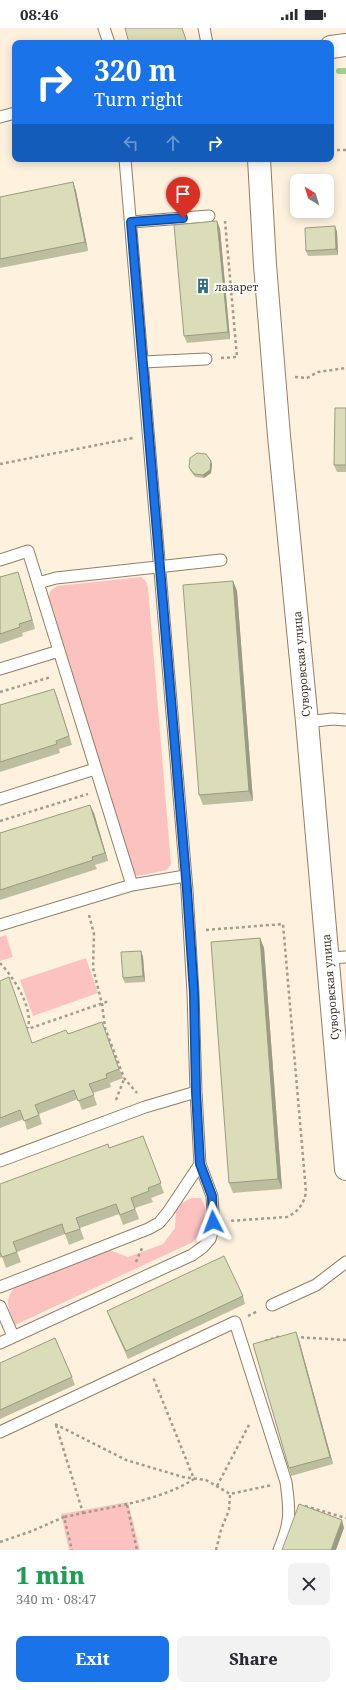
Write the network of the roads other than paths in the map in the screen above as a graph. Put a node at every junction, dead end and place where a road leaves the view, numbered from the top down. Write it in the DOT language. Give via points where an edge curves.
graph roads {
  1 [pos="104,28"];
  2 [pos="204,28"];
  3 [pos="107,40"];
  4 [pos="206,40"];
  5 [pos="346,45"];
  6 [pos="334,47"];
  7 [pos="12,114"];
  8 [pos="0,117"];
  9 [pos="125,162"];
  10 [pos="259,162"];
  11 [pos="209,216"];
  12 [pos="131,222"];
  13 [pos="206,359"];
  14 [pos="143,362"];
  15 [pos="0,560"];
  16 [pos="222,560"];
  17 [pos="160,566"];
  18 [pos="38,583"];
  19 [pos="59,652"];
  20 [pos="0,670"];
  21 [pos="346,720"];
  22 [pos="307,722"];
  23 [pos="95,769"];
  24 [pos="0,799"];
  25 [pos="185,876"];
  26 [pos="132,885"];
  27 [pos="0,925"];
  28 [pos="337,957"];
  29 [pos="196,1092"];
  30 [pos="0,1161"];
  31 [pos="200,1164"];
  32 [pos="346,1169"];
  33 [pos="346,1262"];
  34 [pos="0,1287"];
  35 [pos="272,1305"];
  36 [pos="0,1306"];
  37 [pos="14,1336"];
  38 [pos="0,1343"];
  39 [pos="0,1432"];
  40 [pos="280,1550"];
  1 -- 3 [label="lane"];
  2 -- 4 [label="lane"];
  5 -- 6 [label="street"];
  7 -- 8 [label="lane"];
  9 -- 12 [label="lane"];
  10 -- 22 [label="street, Суворовская улица" via="274,378"];
  11 -- 12 [label="lane"];
  12 -- 14 [label="lane"];
  13 -- 14 [label="lane"];
  14 -- 17 [label="lane"];
  15 -- 18 [label="lane" via="28,552"];
  16 -- 17 [label="lane"];
  17 -- 18 [label="lane" via="56,578"];
  17 -- 25 [label="lane"];
  18 -- 19 [label="lane"];
  19 -- 20 [label="lane"];
  19 -- 23 [label="lane"];
  21 -- 22 [label="lane"];
  22 -- 28 [label="street, Суворовская улица"];
  23 -- 24 [label="lane"];
  23 -- 26 [label="lane"];
  25 -- 26 [label="lane"];
  25 -- 29 [label="lane" via="194,993"];
  26 -- 27 [label="lane"];
  28 -- 32 [label="street, Суворовская улица"];
  29 -- 30 [label="lane" via="145,1107"];
  29 -- 31 [label="lane"];
  31 -- 34 [label="lane" via="159,1223"];
  31 -- 37 [label="lane" via="212,1196 213,1222 210,1239 203,1247"];
  33 -- 35 [label="lane" via="316,1285"];
  36 -- 37 [label="lane"];
  37 -- 38 [label="lane"];
  39 -- 40 [label="lane" via="236,1322 286,1482 289,1519"];
}
